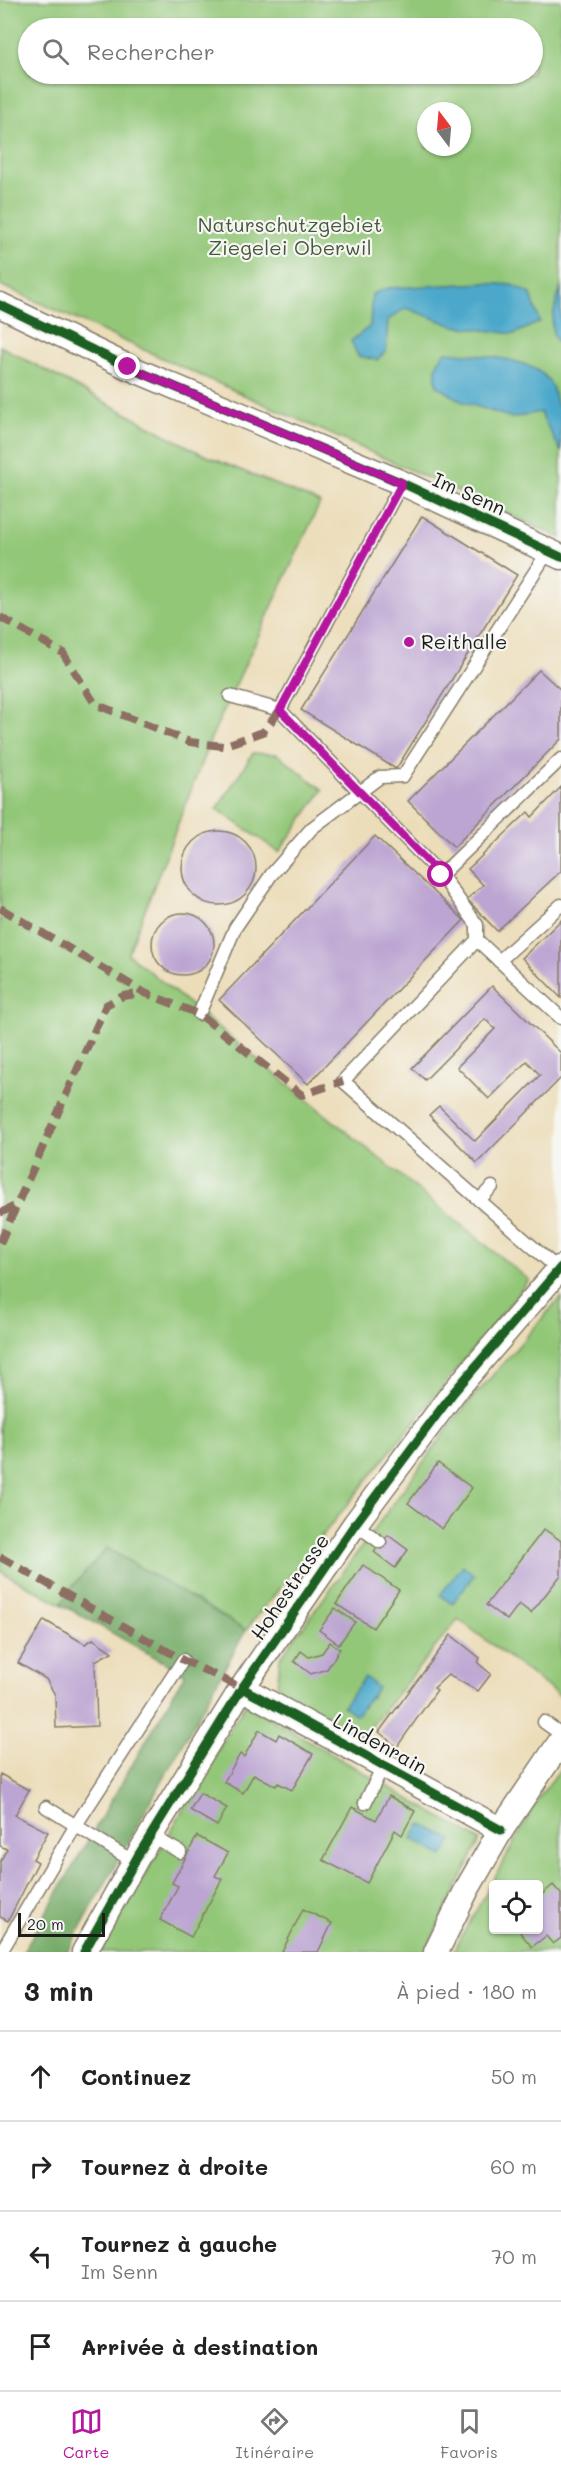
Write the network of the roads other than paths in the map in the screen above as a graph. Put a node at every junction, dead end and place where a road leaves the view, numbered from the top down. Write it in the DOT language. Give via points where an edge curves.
graph roads {
  1 [pos="0,305"];
  2 [pos="402,483"];
  3 [pos="555,553"];
  4 [pos="230,696"];
  5 [pos="280,710"];
  6 [pos="561,759"];
  7 [pos="361,793"];
  8 [pos="441,875"];
  9 [pos="561,904"];
  10 [pos="477,940"];
  11 [pos="499,961"];
  12 [pos="199,1014"];
  13 [pos="561,1017"];
  14 [pos="492,1187"];
  15 [pos="479,1200"];
  16 [pos="560,1268"];
  17 [pos="355,1524"];
  18 [pos="380,1542"];
  19 [pos="183,1660"];
  20 [pos="242,1688"];
  21 [pos="544,1722"];
  22 [pos="561,1734"];
  23 [pos="561,1741"];
  24 [pos="383,1766"];
  25 [pos="365,1803"];
  26 [pos="46,1807"];
  27 [pos="75,1825"];
  28 [pos="501,1830"];
  29 [pos="150,1835"];
  30 [pos="180,1852"];
  31 [pos="134,1862"];
  32 [pos="2,1952"];
  33 [pos="84,1952"];
  34 [pos="436,1952"];
  1 -- 2 [label="street, Im Senn" via="128,367"];
  2 -- 3 [label="street, Im Senn"];
  2 -- 5 [label="lane"];
  3 -- 7 [label="lane" via="404,776 380,777"];
  4 -- 5 [label="lane"];
  5 -- 7 [label="lane"];
  6 -- 8 [label="lane"];
  7 -- 8 [label="lane"];
  7 -- 12 [label="lane" via="312,828 271,875 235,928"];
  8 -- 10 [label="lane" via="477,925"];
  9 -- 11 [label="lane"];
  10 -- 11 [label="lane"];
  10 -- 15 [label="lane" via="343,1081"];
  11 -- 13 [label="lane"];
  14 -- 15 [label="lane"];
  15 -- 16 [label="lane"];
  16 -- 17 [label="street, Hohestrasse" via="453,1393"];
  17 -- 18 [label="lane"];
  17 -- 20 [label="street, Hohestrasse"];
  19 -- 27 [label="lane"];
  20 -- 24 [label="street, Lindenrain"];
  20 -- 29 [label="street, Hohestrasse"];
  21 -- 22 [label="lane"];
  23 -- 28 [label="street"];
  24 -- 25 [label="lane"];
  24 -- 28 [label="street, Lindenrain"];
  26 -- 27 [label="lane"];
  27 -- 31 [label="lane"];
  27 -- 32 [label="lane"];
  28 -- 34 [label="street"];
  29 -- 30 [label="lane"];
  29 -- 31 [label="street, Hohestrasse"];
  31 -- 33 [label="street, Hohestrasse"];
}
